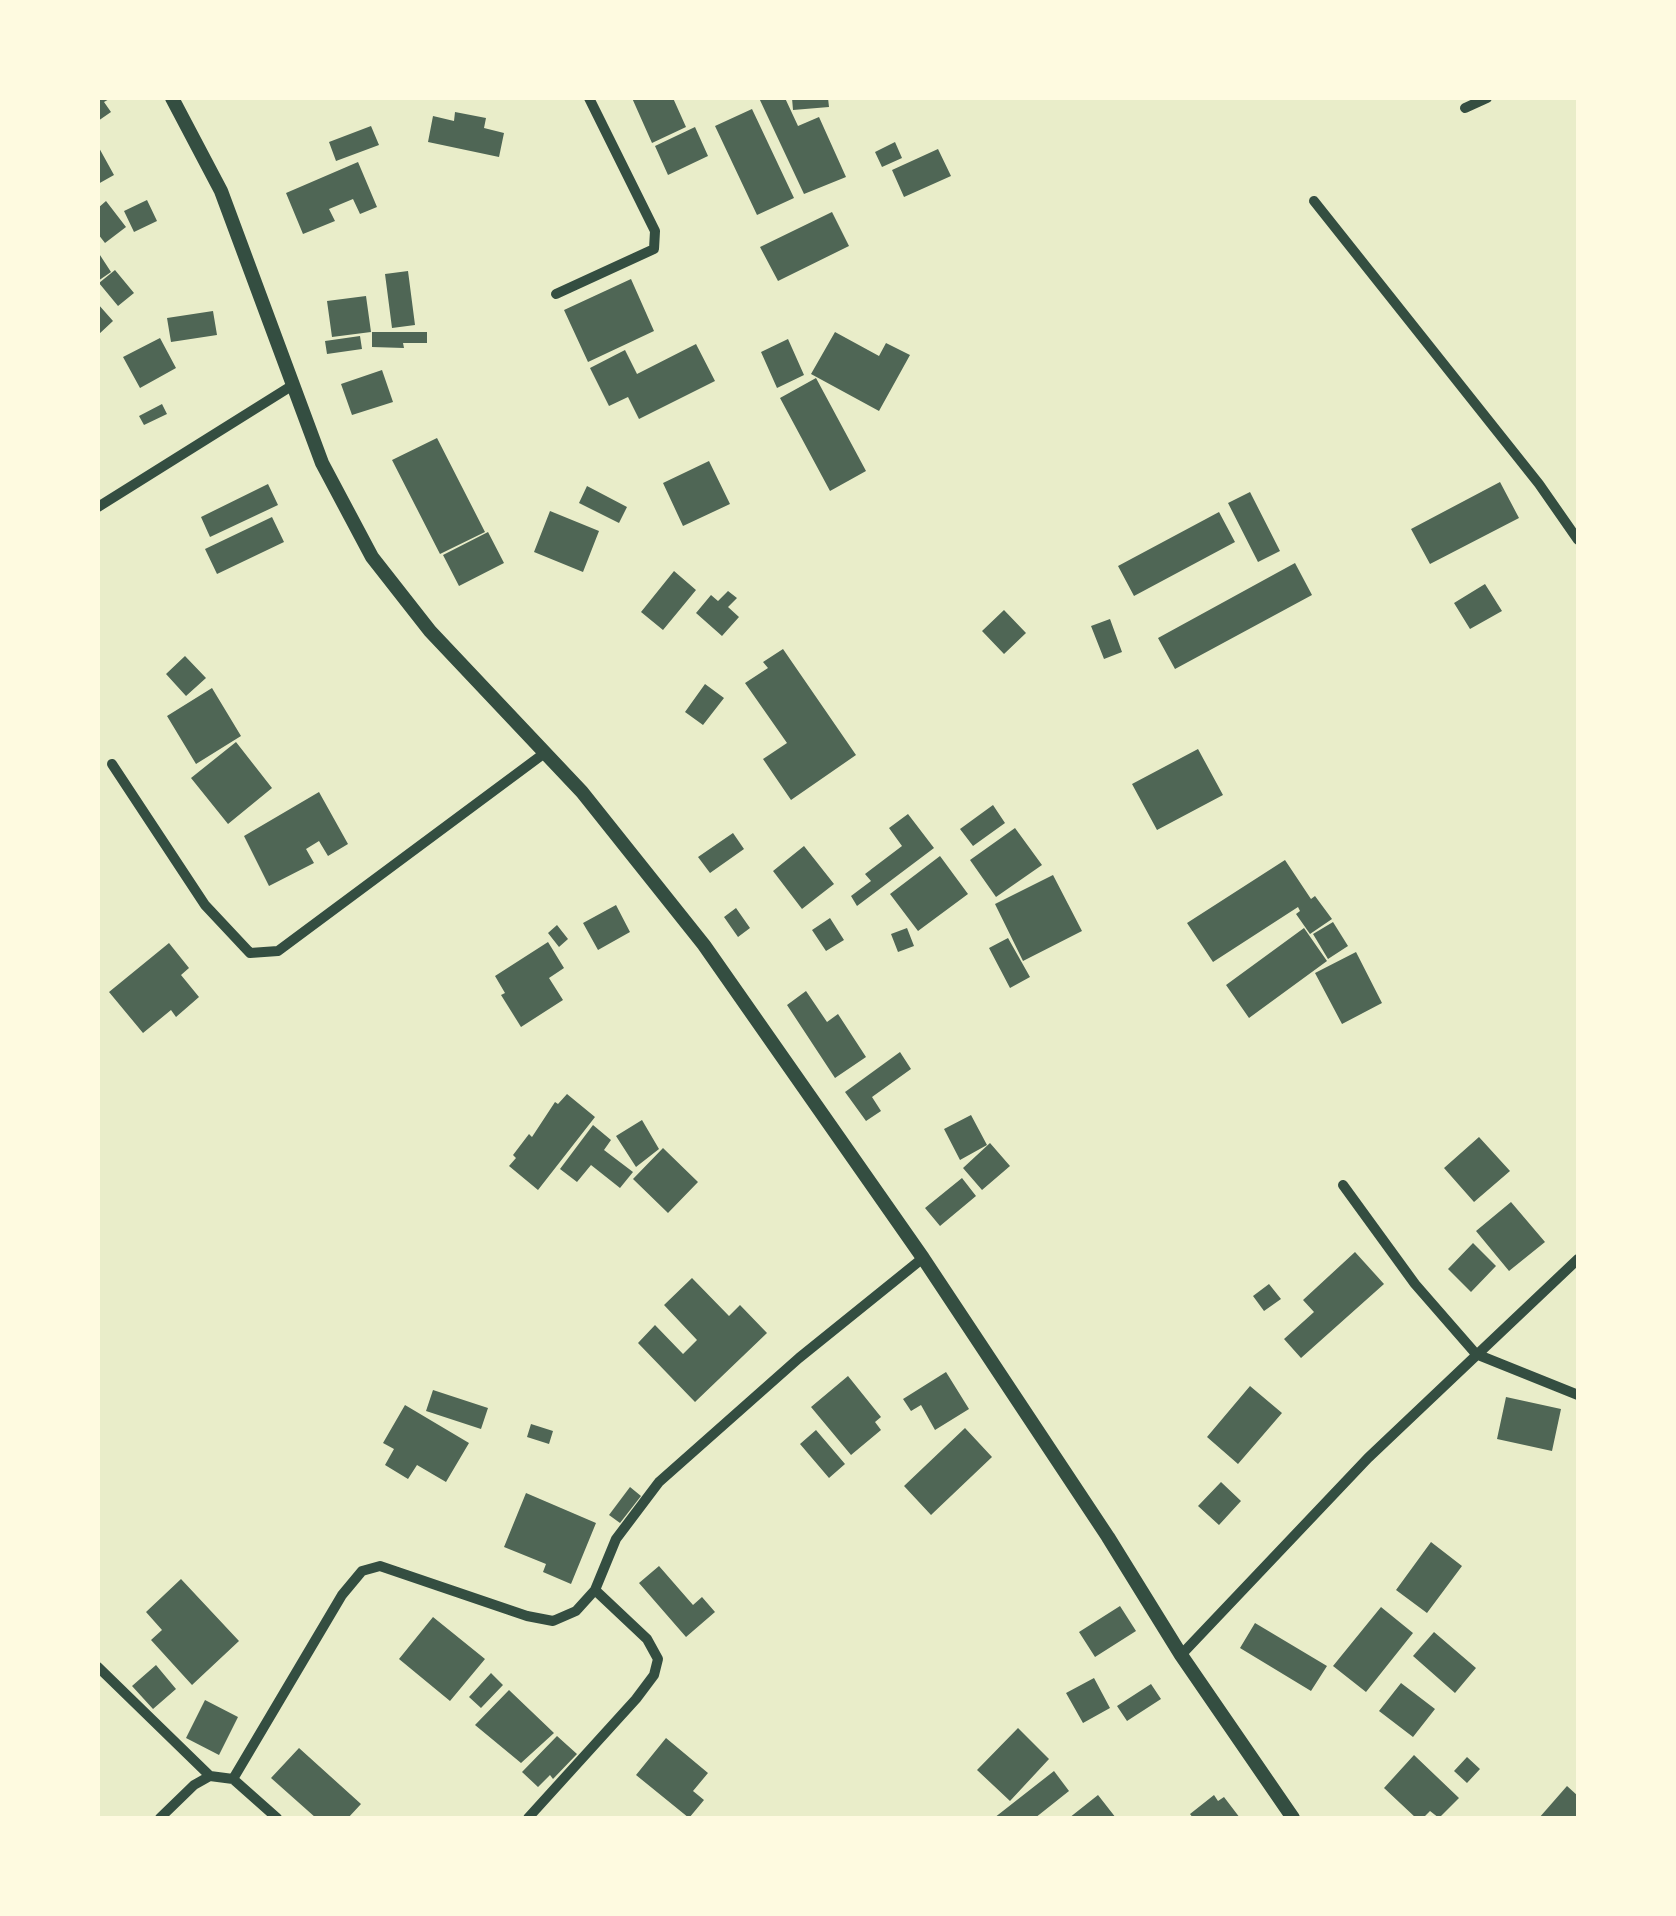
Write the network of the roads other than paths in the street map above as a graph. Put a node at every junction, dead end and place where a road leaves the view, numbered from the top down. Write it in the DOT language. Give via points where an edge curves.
graph roads {
  1 [pos="172,98"];
  2 [pos="589,98"];
  3 [pos="1487,98"];
  4 [pos="1465,108"];
  5 [pos="1314,201"];
  6 [pos="556,294"];
  7 [pos="294,385"];
  8 [pos="98,507"];
  9 [pos="1578,540"];
  10 [pos="546,752"];
  11 [pos="112,764"];
  12 [pos="1343,1184"];
  13 [pos="923,1258"];
  14 [pos="1578,1259"];
  15 [pos="1476,1354"];
  16 [pos="1578,1395"];
  17 [pos="595,1590"];
  18 [pos="1180,1654"];
  19 [pos="98,1667"];
  20 [pos="210,1776"];
  21 [pos="233,1778"];
  22 [pos="160,1818"];
  23 [pos="277,1818"];
  24 [pos="528,1818"];
  25 [pos="1293,1818"];
  1 -- 7 [label="street" via="221,191"];
  2 -- 6 [label="street" via="654,231 654,250"];
  3 -- 4 [label="street"];
  5 -- 9 [label="street"];
  7 -- 8 [label="street"];
  7 -- 10 [label="street" via="322,463 372,557 430,630"];
  10 -- 11 [label="street" via="278,952 250,953 205,904"];
  10 -- 13 [label="street" via="704,946"];
  12 -- 15 [label="street"];
  13 -- 17 [label="street" via="659,1482 616,1539"];
  13 -- 18 [label="street"];
  14 -- 15 [label="street"];
  15 -- 16 [label="street"];
  15 -- 18 [label="street"];
  17 -- 21 [label="street" via="576,1611 553,1621 380,1566 362,1571"];
  17 -- 24 [label="street" via="647,1639 658,1658 654,1675"];
  18 -- 25 [label="street"];
  19 -- 20 [label="street"];
  20 -- 21 [label="street"];
  20 -- 22 [label="street"];
  21 -- 23 [label="street"];
}
